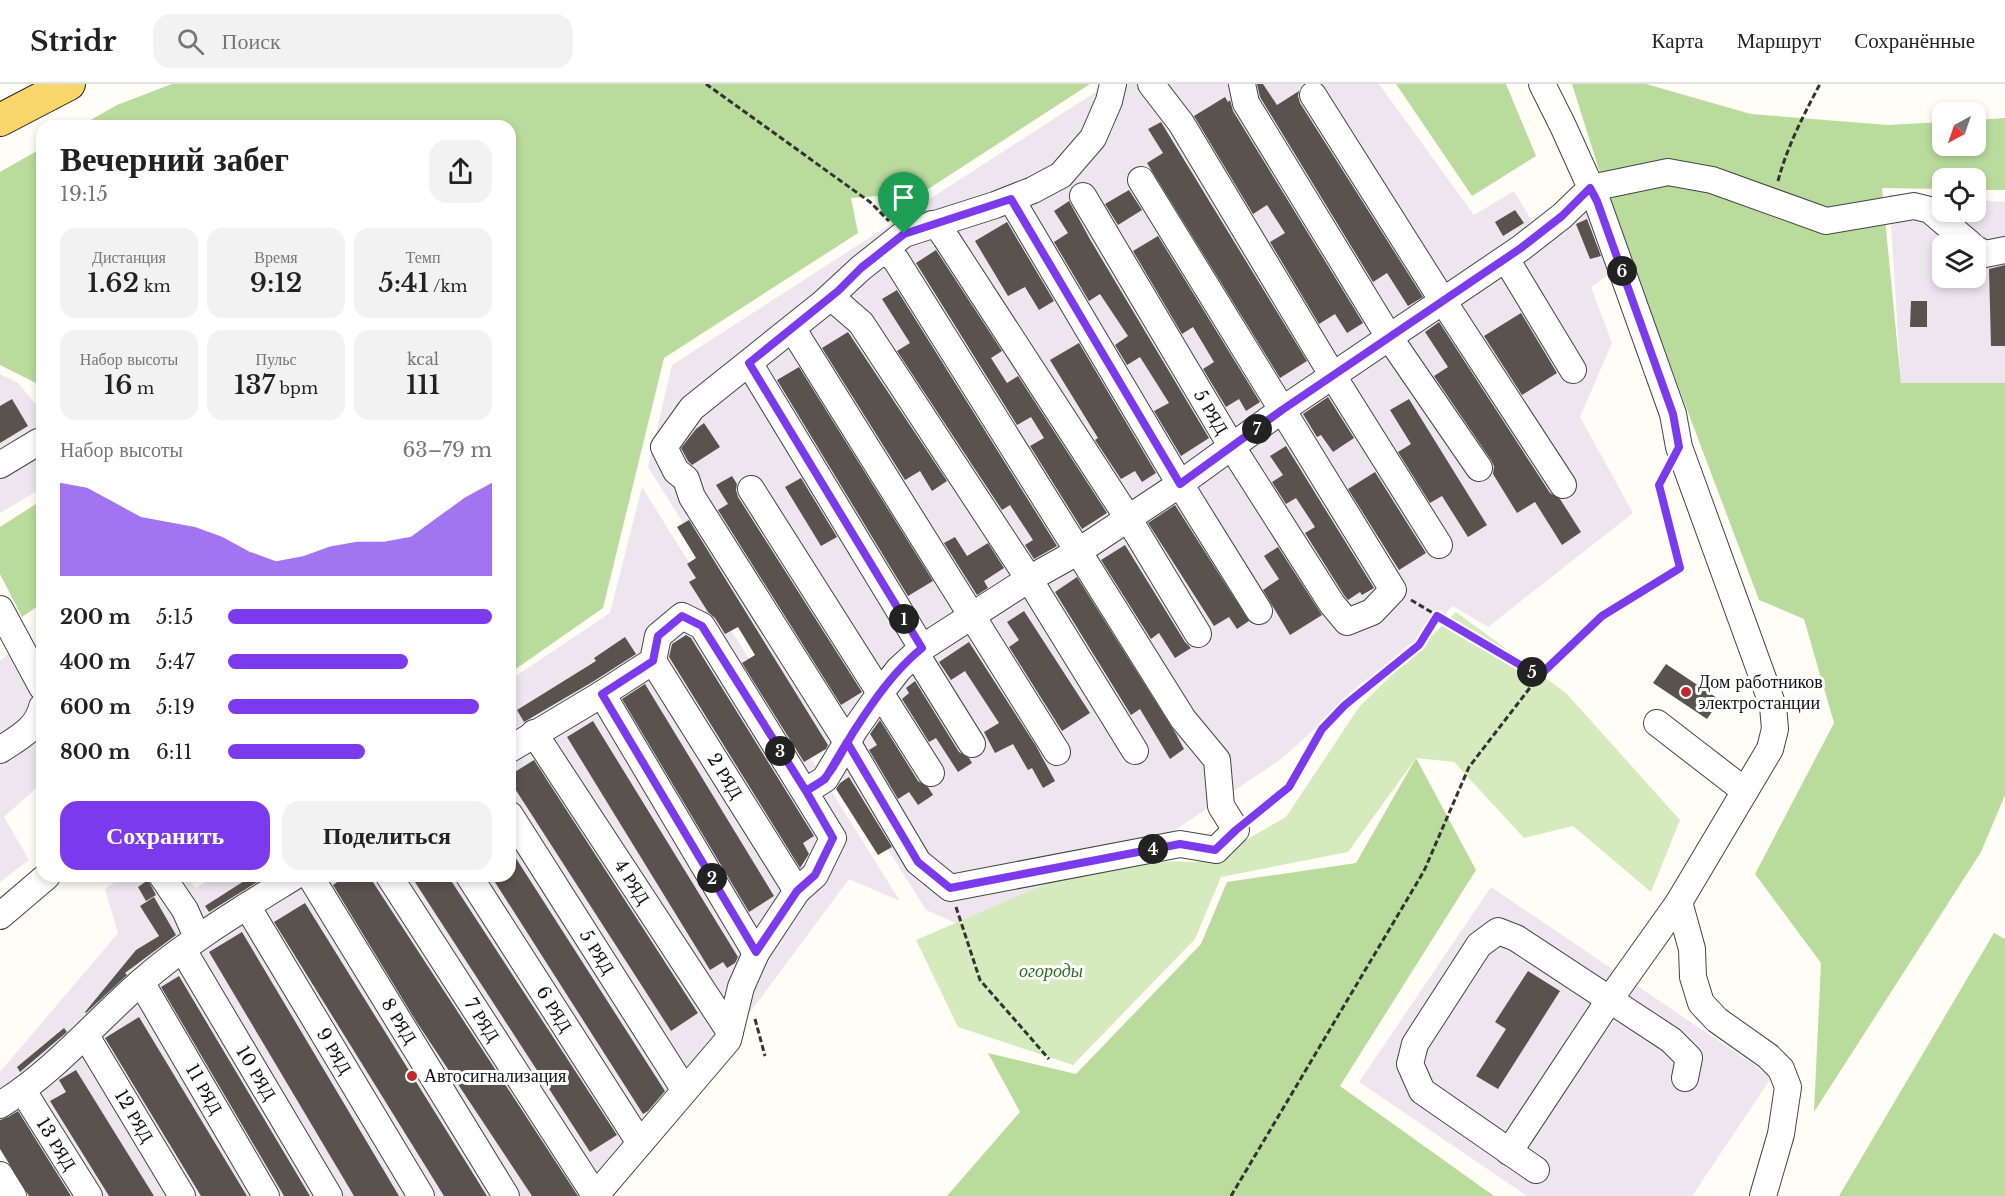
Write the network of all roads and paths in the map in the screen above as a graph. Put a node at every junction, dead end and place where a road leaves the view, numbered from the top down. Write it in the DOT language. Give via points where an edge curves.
graph roads {
  1 [pos="69,84"];
  2 [pos="706,84"];
  3 [pos="1113,84"];
  4 [pos="1151,84"];
  5 [pos="1242,84"];
  6 [pos="1542,84"];
  7 [pos="1820,84"];
  8 [pos="1313,94"];
  9 [pos="0,120"];
  10 [pos="1141,180"];
  11 [pos="1590,188"];
  12 [pos="1083,196"];
  13 [pos="1011,199"];
  14 [pos="1773,202"];
  15 [pos="932,224"];
  16 [pos="1958,234"];
  17 [pos="894,242"];
  18 [pos="2005,250"];
  19 [pos="1986,254"];
  20 [pos="1506,259"];
  21 [pos="831,297"];
  22 [pos="1443,301"];
  23 [pos="792,328"];
  24 [pos="1389,337"];
  25 [pos="749,363"];
  26 [pos="1573,370"];
  27 [pos="1333,375"];
  28 [pos="1282,410"];
  29 [pos="36,443"];
  30 [pos="1232,447"];
  31 [pos="1679,447"];
  32 [pos="0,465"];
  33 [pos="1479,468"];
  34 [pos="1180,484"];
  35 [pos="1563,485"];
  36 [pos="751,489"];
  37 [pos="1128,518"];
  38 [pos="1439,545"];
  39 [pos="1079,551"];
  40 [pos="1029,579"];
  41 [pos="1393,590"];
  42 [pos="0,609"];
  43 [pos="1259,611"];
  44 [pos="971,615"];
  45 [pos="1437,616"];
  46 [pos="1198,634"];
  47 [pos="919,651"];
  48 [pos="653,661"];
  49 [pos="36,676"];
  50 [pos="1539,676"];
  51 [pos="881,692"];
  52 [pos="602,694"];
  53 [pos="36,723"];
  54 [pos="1658,723"];
  55 [pos="534,733"];
  56 [pos="847,742"];
  57 [pos="516,744"];
  58 [pos="972,744"];
  59 [pos="0,750"];
  60 [pos="1135,751"];
  61 [pos="1057,752"];
  62 [pos="931,773"];
  63 [pos="806,791"];
  64 [pos="1745,791"];
  65 [pos="516,824"];
  66 [pos="1236,830"];
  67 [pos="40,882"];
  68 [pos="166,882"];
  69 [pos="285,882"];
  70 [pos="314,882"];
  71 [pos="393,882"];
  72 [pos="473,882"];
  73 [pos="950,888"];
  74 [pos="797,891"];
  75 [pos="1679,902"];
  76 [pos="247,906"];
  77 [pos="0,916"];
  78 [pos="190,943"];
  79 [pos="756,952"];
  80 [pos="141,982"];
  81 [pos="1610,999"];
  82 [pos="730,1032"];
  83 [pos="86,1035"];
  84 [pos="1049,1059"];
  85 [pos="1685,1078"];
  86 [pos="684,1089"];
  87 [pos="23,1091"];
  88 [pos="0,1106"];
  89 [pos="640,1143"];
  90 [pos="1509,1152"];
  91 [pos="1536,1170"];
  92 [pos="0,1175"];
  93 [pos="13,1196"];
  94 [pos="89,1196"];
  95 [pos="182,1196"];
  96 [pos="266,1196"];
  97 [pos="329,1196"];
  98 [pos="421,1196"];
  99 [pos="506,1196"];
  100 [pos="595,1196"];
  101 [pos="1231,1196"];
  102 [pos="1763,1196"];
  1 -- 9 [label="main road"];
  2 -- 17 [label="path" via="870,202"];
  3 -- 13 [label="street" via="1093,138 1067,168 1052,180"];
  4 -- 27 [label="street" via="1181,123"];
  5 -- 24 [label="street" via="1246,103"];
  6 -- 11 [label="street"];
  7 -- 14 [label="path" via="1785,157"];
  8 -- 22 [label="street"];
  10 -- 28 [label="street"];
  11 -- 14 [label="street" via="1668,172 1712,180"];
  11 -- 20 [label="street" via="1545,230"];
  11 -- 31 [label="street" via="1673,414"];
  12 -- 30 [label="street, 5 РЯД"];
  13 -- 15 [label="street"];
  13 -- 34 [label="street"];
  14 -- 16 [label="street" via="1826,220 1914,206 1930,210"];
  15 -- 17 [label="street"];
  15 -- 37 [label="street" via="946,238"];
  17 -- 21 [label="street"];
  17 -- 39 [label="street" via="896,260"];
  18 -- 19 [label="street"];
  20 -- 22 [label="street"];
  20 -- 26 [label="street"];
  21 -- 23 [label="street"];
  21 -- 40 [label="street" via="861,323"];
  22 -- 24 [label="street"];
  22 -- 35 [label="street"];
  23 -- 25 [label="street"];
  23 -- 44 [label="street"];
  24 -- 27 [label="street"];
  24 -- 33 [label="street"];
  25 -- 47 [label="street"];
  25 -- 56 [label="street" via="692,408 664,447"];
  27 -- 28 [label="street"];
  27 -- 38 [label="street"];
  28 -- 30 [label="street"];
  28 -- 41 [label="street"];
  29 -- 32 [label="street"];
  30 -- 34 [label="street"];
  30 -- 41 [label="street, 5 РЯД" via="1347,622 1372,612"];
  31 -- 50 [label="path" via="1659,485 1680,568 1602,616"];
  31 -- 64 [label="street" via="1773,706 1775,729 1770,748"];
  34 -- 37 [label="street"];
  34 -- 43 [label="street"];
  36 -- 51 [label="street"];
  37 -- 39 [label="street"];
  37 -- 46 [label="street"];
  39 -- 40 [label="street"];
  39 -- 66 [label="street" via="1183,719 1217,760 1221,806"];
  40 -- 44 [label="street"];
  40 -- 60 [label="street"];
  41 -- 45 [label="path"];
  42 -- 49 [label="street"];
  44 -- 47 [label="street"];
  44 -- 61 [label="street"];
  45 -- 50 [label="path"];
  45 -- 66 [label="path" via="1419,645 1345,705 1322,729 1289,787"];
  47 -- 51 [label="street"];
  47 -- 58 [label="street"];
  48 -- 52 [label="street"];
  48 -- 63 [label="street" via="658,636 682,616 702,626"];
  48 -- 74 [label="street, 2 РЯД"];
  50 -- 101 [label="path" via="1469,767 1424,871"];
  51 -- 56 [label="street"];
  51 -- 62 [label="street"];
  52 -- 55 [label="street"];
  52 -- 79 [label="street"];
  53 -- 59 [label="street"];
  54 -- 64 [label="street"];
  55 -- 57 [label="street"];
  55 -- 82 [label="street, 4 РЯД"];
  56 -- 63 [label="street" via="825,779"];
  56 -- 73 [label="street" via="918,862"];
  63 -- 74 [label="street" via="833,838 815,875"];
  64 -- 75 [label="street"];
  65 -- 86 [label="street, 5 РЯД"];
  66 -- 73 [label="street" via="1215,850 1180,844"];
  67 -- 77 [label="street"];
  68 -- 78 [label="street, 10 РЯД" via="184,910"];
  69 -- 76 [label="street"];
  70 -- 99 [label="street, 8 РЯД"];
  71 -- 100 [label="street, 7 РЯД"];
  72 -- 89 [label="street, 6 РЯД"];
  73 -- 84 [label="path" via="980,980"];
  74 -- 79 [label="street"];
  75 -- 81 [label="street"];
  75 -- 102 [label="street" via="1701,1003 1717,1020 1768,1056 1781,1069 1788,1087 1781,1134"];
  76 -- 78 [label="street"];
  76 -- 98 [label="street, 9 РЯД"];
  78 -- 80 [label="street"];
  78 -- 97 [label="street, 10 РЯД"];
  79 -- 82 [label="street" via="741,987"];
  80 -- 83 [label="street"];
  80 -- 96 [label="street, 11 РЯД"];
  81 -- 85 [label="street" via="1671,1040 1689,1058"];
  81 -- 90 [label="street"];
  81 -- 90 [label="street" via="1516,938 1498,931 1479,945 1415,1044 1410,1064 1422,1091"];
  82 -- 86 [label="street" via="728,1040"];
  83 -- 87 [label="street"];
  83 -- 95 [label="street, 12 РЯД"];
  86 -- 89 [label="street"];
  87 -- 88 [label="street"];
  87 -- 94 [label="street, 13 РЯД"];
  89 -- 100 [label="street"];
  90 -- 91 [label="street"];
  92 -- 93 [label="street"];
}
